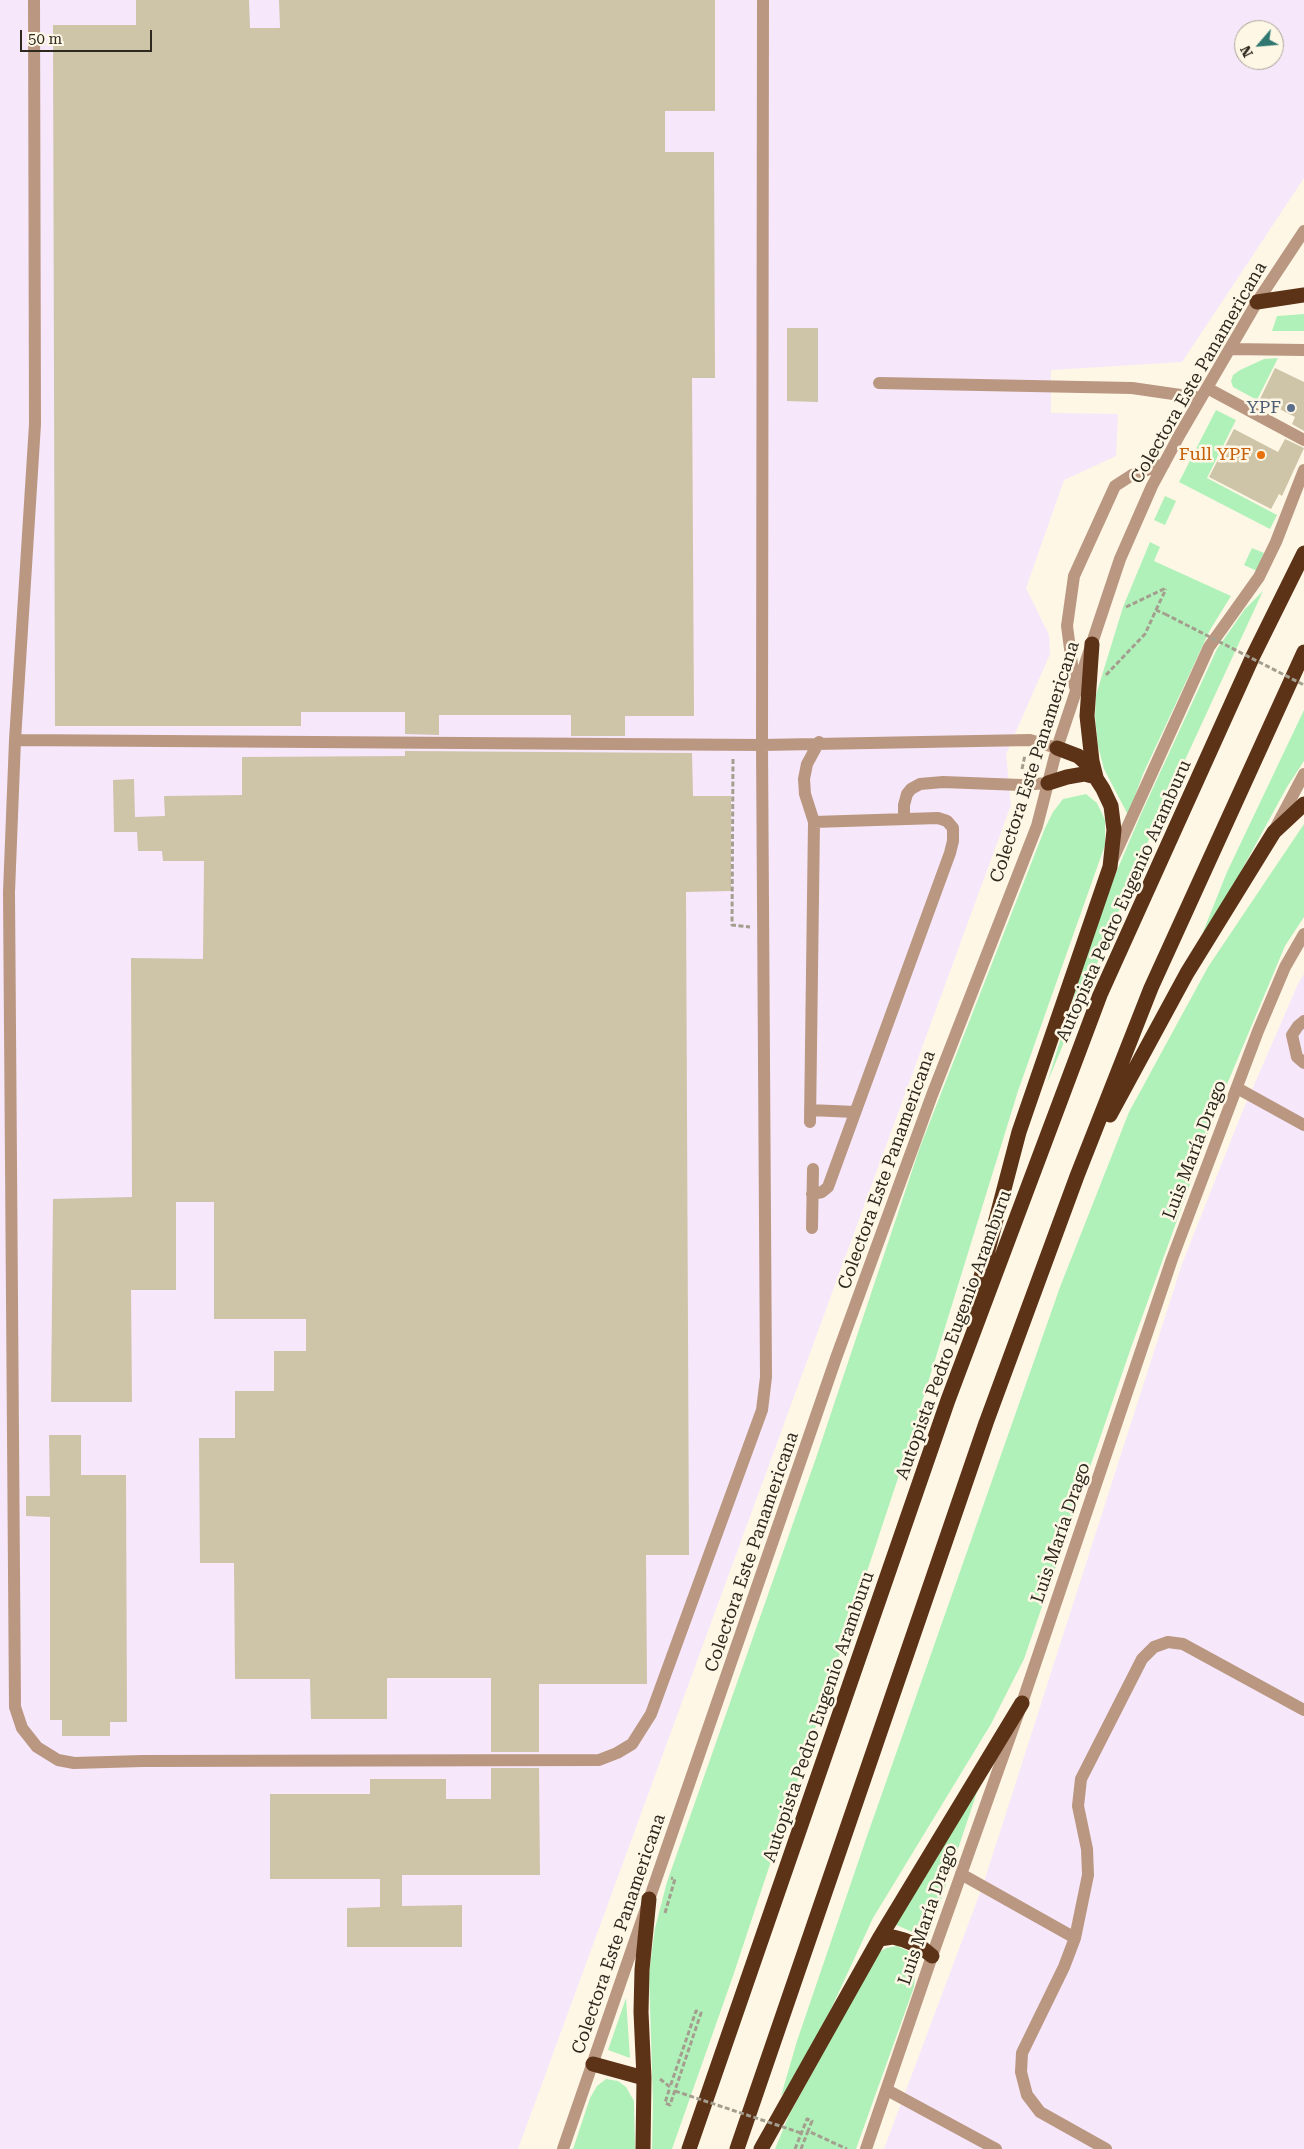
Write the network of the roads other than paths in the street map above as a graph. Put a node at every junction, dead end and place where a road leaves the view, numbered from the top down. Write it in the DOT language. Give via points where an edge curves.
graph roads {
  1 [pos="34,0"];
  2 [pos="762,0"];
  3 [pos="1304,231"];
  4 [pos="1304,295"];
  5 [pos="1257,302"];
  6 [pos="1230,349"];
  7 [pos="1304,350"];
  8 [pos="879,383"];
  9 [pos="1204,393"];
  10 [pos="1304,440"];
  11 [pos="1164,464"];
  12 [pos="1304,470"];
  13 [pos="1304,553"];
  14 [pos="1092,644"];
  15 [pos="1304,652"];
  16 [pos="1076,690"];
  17 [pos="15,740"];
  18 [pos="819,742"];
  19 [pos="762,745"];
  20 [pos="1057,748"];
  21 [pos="1304,774"];
  22 [pos="1096,777"];
  23 [pos="1048,783"];
  24 [pos="1304,804"];
  25 [pos="904,819"];
  26 [pos="814,822"];
  27 [pos="1274,832"];
  28 [pos="1110,867"];
  29 [pos="1304,934"];
  30 [pos="1304,1021"];
  31 [pos="1304,1063"];
  32 [pos="1237,1088"];
  33 [pos="855,1112"];
  34 [pos="1304,1125"];
  35 [pos="813,1169"];
  36 [pos="1077,1176"];
  37 [pos="812,1194"];
  38 [pos="812,1228"];
  39 [pos="948,1400"];
  40 [pos="1022,1703"];
  41 [pos="1304,1710"];
  42 [pos="961,1874"];
  43 [pos="649,1899"];
  44 [pos="1075,1938"];
  45 [pos="879,1939"];
  46 [pos="932,1956"];
  47 [pos="593,2064"];
  48 [pos="651,2077"];
  49 [pos="887,2090"];
  50 [pos="563,2149"];
  51 [pos="643,2149"];
  52 [pos="689,2149"];
  53 [pos="737,2149"];
  54 [pos="761,2149"];
  55 [pos="866,2149"];
  56 [pos="996,2149"];
  57 [pos="1106,2149"];
  1 -- 17 [label="street" via="35,424"];
  2 -- 19 [label="street"];
  3 -- 5 [label="street, Colectora Este Panamericana"];
  4 -- 5 [label="highway"];
  5 -- 6 [label="street, Colectora Este Panamericana"];
  6 -- 7 [label="street"];
  6 -- 9 [label="street, Colectora Este Panamericana"];
  8 -- 9 [label="street" via="1132,388"];
  9 -- 10 [label="street"];
  9 -- 11 [label="street, Colectora Este Panamericana"];
  11 -- 14 [label="street, Colectora Este Panamericana" via="1120,559"];
  11 -- 16 [label="street" via="1132,475 1115,486 1074,576 1067,626"];
  12 -- 28 [label="street" via="1259,577 1209,648"];
  13 -- 39 [label="highway, Autopista Pedro Eugenio Aramburu" via="1253,656 1100,995"];
  14 -- 16 [label="street, Colectora Este Panamericana"];
  14 -- 22 [label="highway" via="1087,716"];
  15 -- 36 [label="highway" via="1151,988"];
  16 -- 20 [label="street, Colectora Este Panamericana"];
  17 -- 19 [label="street"];
  17 -- 19 [label="street" via="9,892 15,1707 22,1728 37,1747 58,1760 74,1763 599,1760 632,1744 652,1714 762,1410 766,1377"];
  18 -- 19 [label="street"];
  18 -- 20 [label="street" via="1030,740"];
  18 -- 26 [label="street" via="807,764 804,780 804,794"];
  20 -- 22 [label="highway" via="1078,756"];
  20 -- 23 [label="street, Colectora Este Panamericana"];
  21 -- 27 [label="street"];
  22 -- 23 [label="highway" via="1084,774"];
  22 -- 28 [label="highway" via="1111,806 1114,830"];
  23 -- 25 [label="street" via="920,784 907,794"];
  23 -- 43 [label="street, Colectora Este Panamericana" via="1037,826 932,1095 836,1358"];
  24 -- 27 [label="highway"];
  25 -- 26 [label="street"];
  25 -- 33 [label="street" via="931,817 947,820 953,828 953,841"];
  26 -- 33 [label="street" via="810,1116"];
  27 -- 36 [label="highway" via="1187,973"];
  28 -- 39 [label="highway" via="1019,1132"];
  29 -- 32 [label="street, Luis María Drago" via="1285,967"];
  30 -- 31 [label="street" via="1292,1035 1298,1057"];
  32 -- 34 [label="street"];
  32 -- 40 [label="street, Luis María Drago" via="1172,1259"];
  33 -- 37 [label="street" via="828,1187"];
  35 -- 37 [label="street"];
  36 -- 53 [label="highway" via="986,1423"];
  37 -- 38 [label="street"];
  39 -- 52 [label="highway, Autopista Pedro Eugenio Aramburu"];
  40 -- 42 [label="street, Luis María Drago"];
  40 -- 45 [label="highway"];
  41 -- 44 [label="street" via="1183,1644 1168,1642 1154,1647 1142,1659 1081,1779 1078,1806 1087,1849 1088,1875"];
  42 -- 44 [label="street"];
  42 -- 46 [label="street, Luis María Drago"];
  43 -- 47 [label="street, Colectora Este Panamericana"];
  43 -- 48 [label="highway" via="641,2012"];
  44 -- 57 [label="street" via="1022,2053 1021,2072 1028,2095 1040,2112"];
  45 -- 46 [label="highway" via="893,1937 904,1940"];
  45 -- 54 [label="highway"];
  46 -- 49 [label="street, Luis María Drago"];
  47 -- 48 [label="highway"];
  47 -- 50 [label="street, Colectora Este Panamericana"];
  48 -- 51 [label="highway"];
  49 -- 55 [label="street, Luis María Drago"];
  49 -- 56 [label="street"];
}
